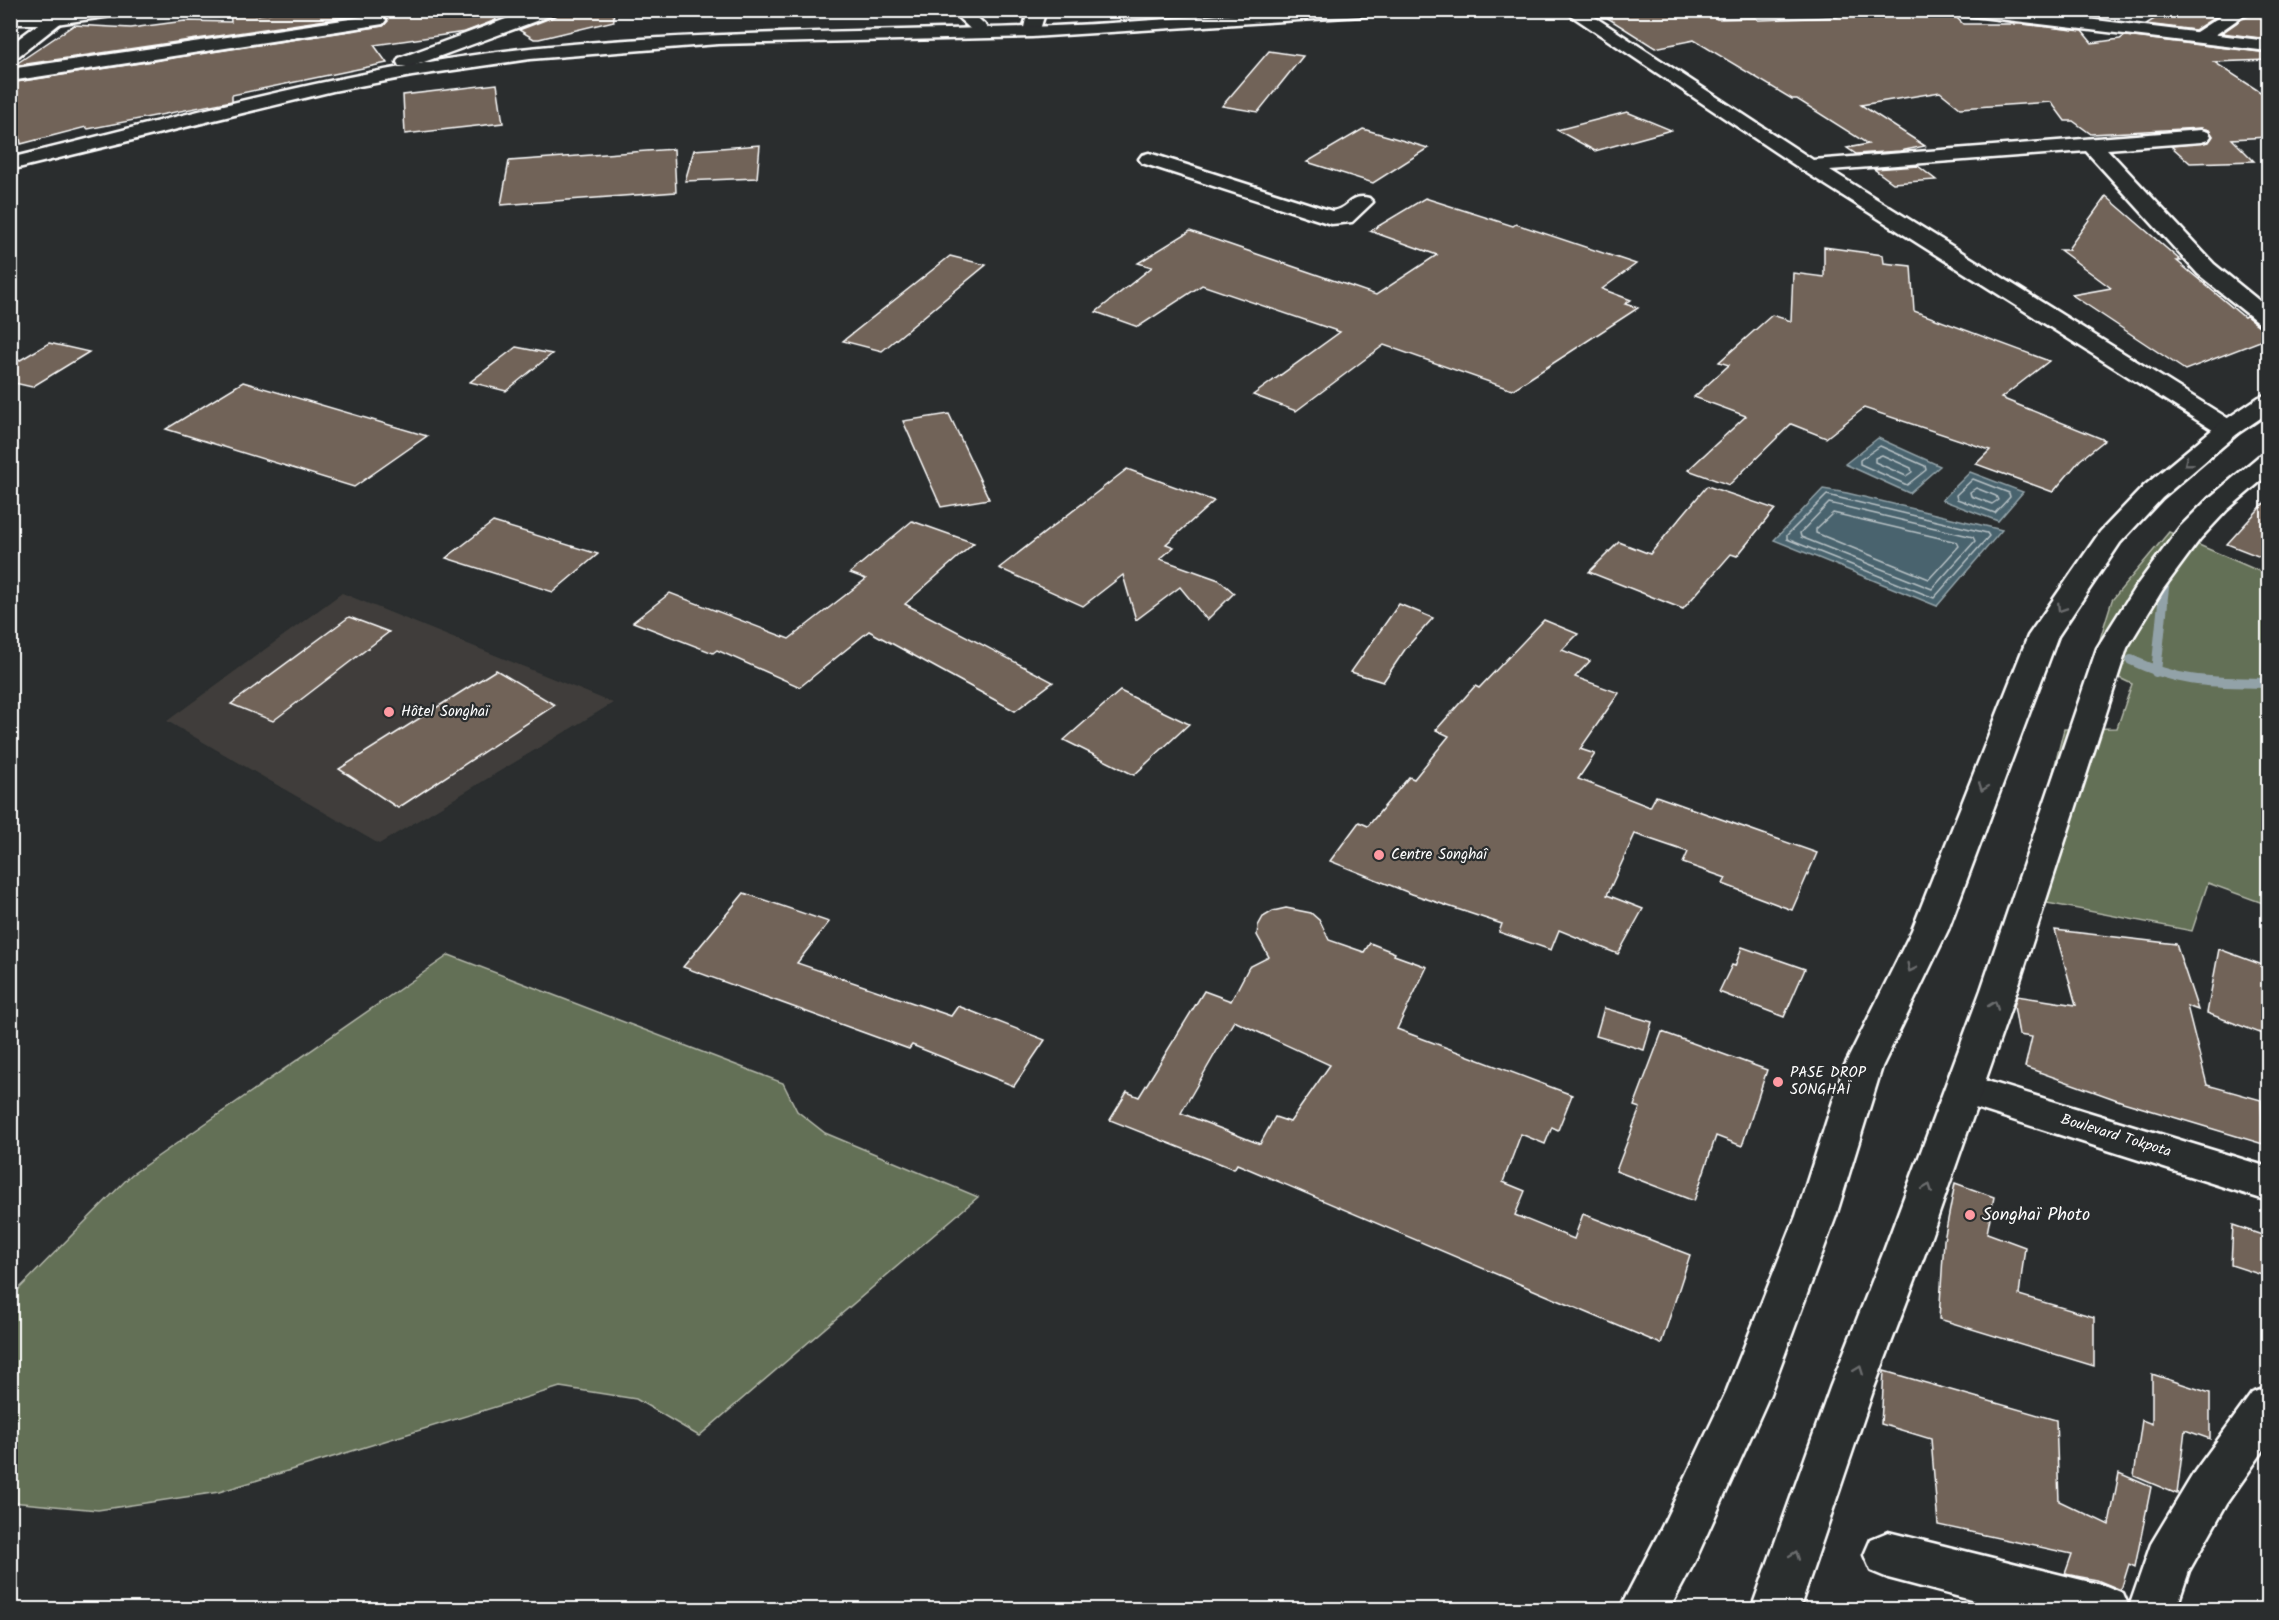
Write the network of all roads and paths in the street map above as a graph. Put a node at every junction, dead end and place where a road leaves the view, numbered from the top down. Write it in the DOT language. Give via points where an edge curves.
graph roads {
  1 [pos="118,10"];
  2 [pos="549,10"];
  3 [pos="958,10"];
  4 [pos="1037,10"];
  5 [pos="1379,10"];
  6 [pos="1571,10"];
  7 [pos="1964,10"];
  8 [pos="2243,10"];
  9 [pos="62,15"];
  10 [pos="373,15"];
  11 [pos="10,19"];
  12 [pos="1032,32"];
  13 [pos="985,33"];
  14 [pos="2199,38"];
  15 [pos="2268,46"];
  16 [pos="10,54"];
  17 [pos="409,66"];
  18 [pos="10,75"];
  19 [pos="2202,136"];
  20 [pos="2091,144"];
  21 [pos="1149,159"];
  22 [pos="10,164"];
  23 [pos="1809,166"];
  24 [pos="1362,202"];
  25 [pos="2268,319"];
  26 [pos="2268,402"];
  27 [pos="2229,429"];
  28 [pos="2268,462"];
  29 [pos="1964,1089"];
  30 [pos="2268,1184"];
  31 [pos="2268,1408"];
  32 [pos="1888,1556"];
  33 [pos="1643,1610"];
  34 [pos="1775,1610"];
  35 [pos="2106,1610"];
  36 [pos="2152,1610"];
  1 -- 9 [label="main road"];
  2 -- 17 [label="main road"];
  3 -- 13 [label="main road"];
  4 -- 12 [label="main road"];
  5 -- 12 [label="main road"];
  6 -- 23 [label="main road"];
  7 -- 14 [label="main road"];
  8 -- 14 [label="main road"];
  9 -- 11 [label="main road"];
  9 -- 16 [label="main road"];
  10 -- 17 [label="main road"];
  10 -- 18 [label="main road"];
  12 -- 13 [label="main road"];
  13 -- 17 [label="main road" via="718,39"];
  14 -- 15 [label="main road"];
  17 -- 22 [label="main road"];
  19 -- 20 [label="main road"];
  20 -- 23 [label="main road"];
  20 -- 25 [label="main road" via="2206,269"];
  21 -- 24 [label="main road" via="1332,218 1344,217"];
  23 -- 27 [label="main road"];
  26 -- 27 [label="main road"];
  27 -- 33 [label="main road, one-way" via="2152,492 2110,538 2043,636 1930,930 1863,1067 1815,1216 1748,1394 1678,1545"];
  29 -- 28 [label="main road, one-way" via="2112,648 2136,607 2191,531"];
  29 -- 30 [label="main road, Boulevard Tokpota"];
  34 -- 29 [label="main road, one-way" via="1852,1388"];
  31 -- 36 [label="main road" via="2211,1487 2168,1561"];
  32 -- 35 [label="main road"];
}
